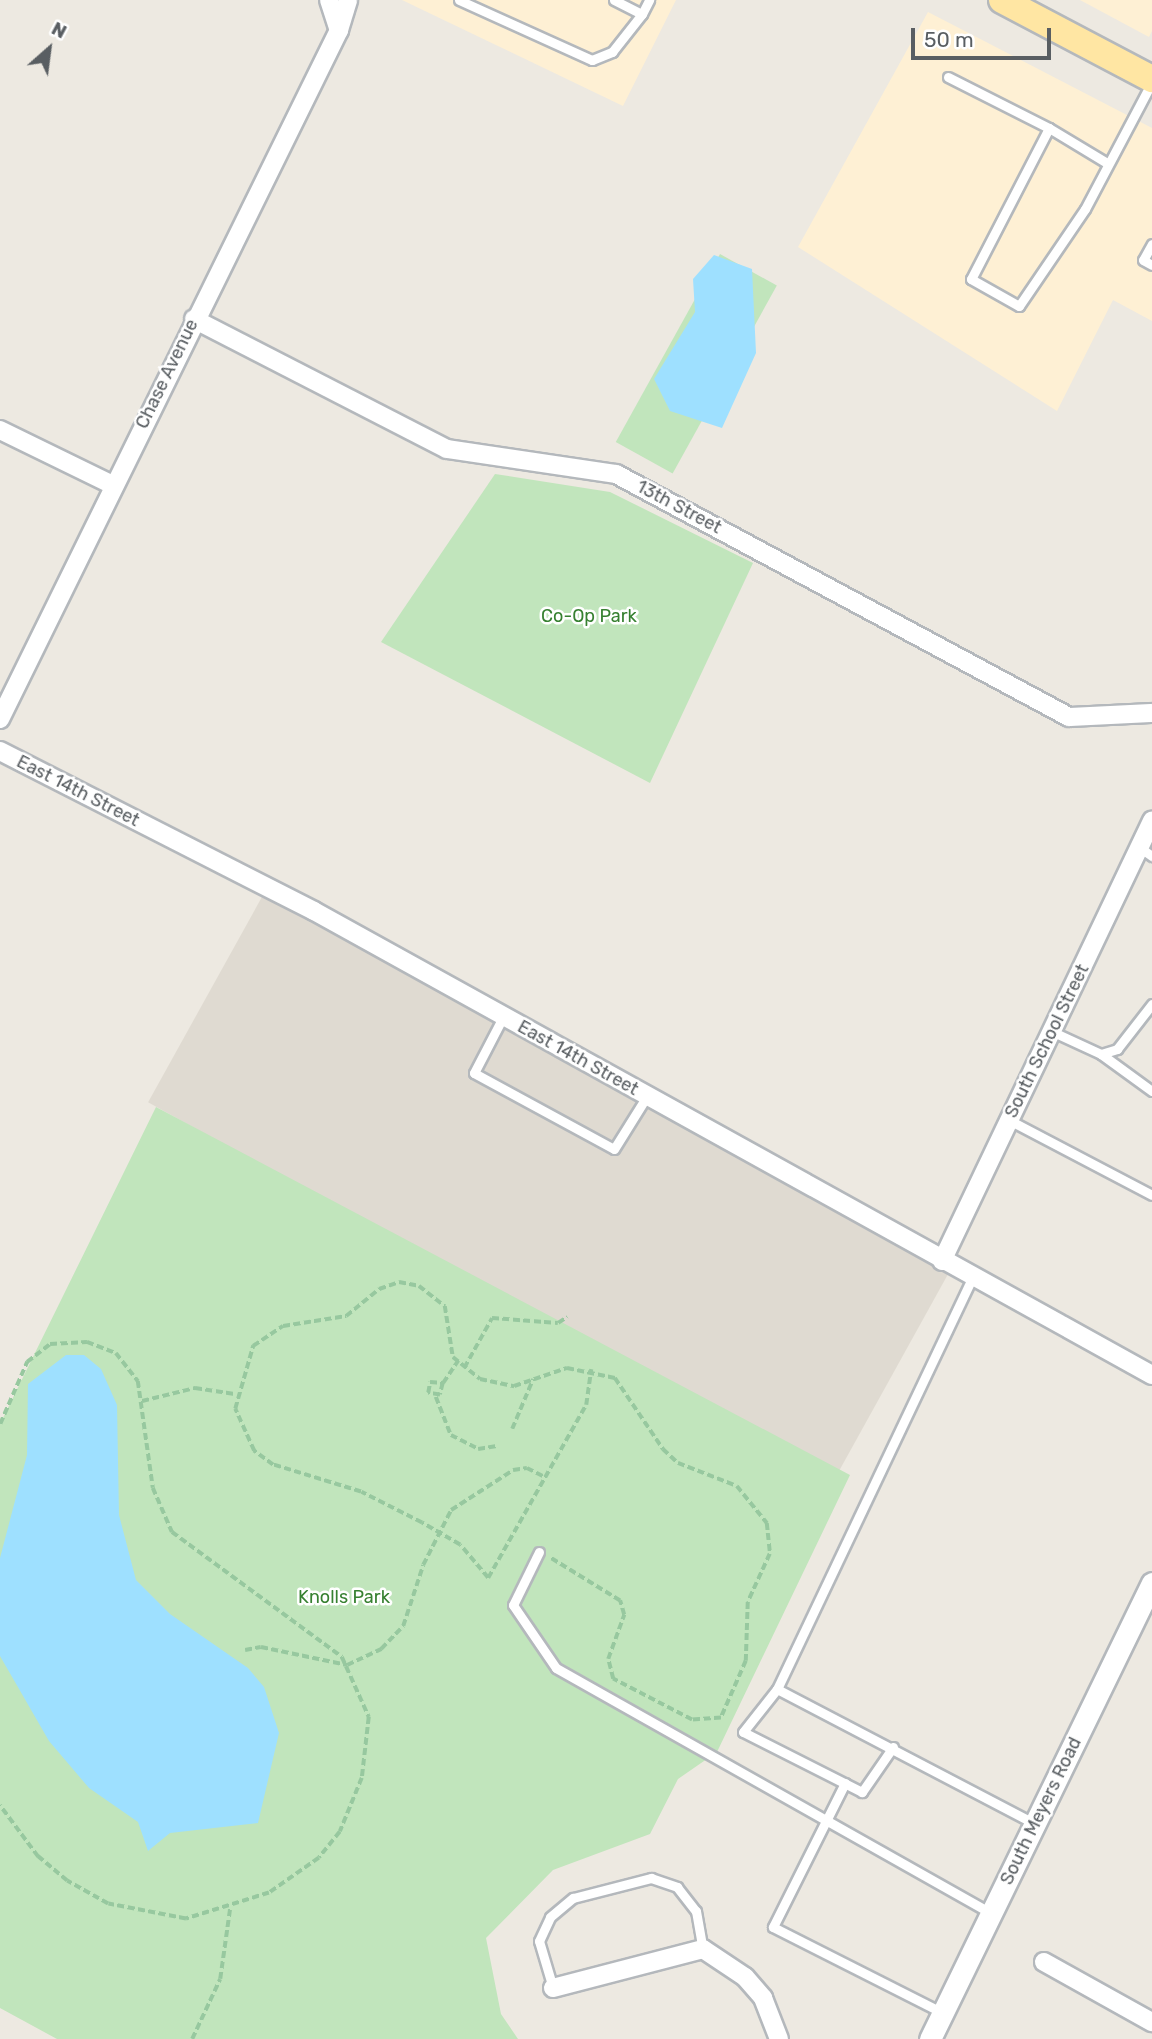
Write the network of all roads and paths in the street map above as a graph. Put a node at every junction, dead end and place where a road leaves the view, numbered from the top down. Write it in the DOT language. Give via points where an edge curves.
graph roads {
  1 [pos="329,0"];
  2 [pos="348,0"];
  3 [pos="458,0"];
  4 [pos="614,0"];
  5 [pos="649,0"];
  6 [pos="1002,0"];
  7 [pos="642,14"];
  8 [pos="340,30"];
  9 [pos="948,77"];
  10 [pos="1152,81"];
  11 [pos="1049,128"];
  12 [pos="1107,163"];
  13 [pos="1152,244"];
  14 [pos="1152,265"];
  15 [pos="194,319"];
  16 [pos="0,430"];
  17 [pos="113,485"];
  18 [pos="1152,713"];
  19 [pos="0,719"];
  20 [pos="0,751"];
  21 [pos="1152,821"];
  22 [pos="1146,851"];
  23 [pos="1152,1004"];
  24 [pos="503,1017"];
  25 [pos="1051,1031"];
  26 [pos="1101,1054"];
  27 [pos="1152,1091"];
  28 [pos="646,1096"];
  29 [pos="1009,1120"];
  30 [pos="1152,1195"];
  31 [pos="942,1261"];
  32 [pos="972,1278"];
  33 [pos="567,1317"];
  34 [pos="458,1361"];
  35 [pos="464,1368"];
  36 [pos="591,1369"];
  37 [pos="1152,1375"];
  38 [pos="533,1378"];
  39 [pos="443,1383"];
  40 [pos="235,1394"];
  41 [pos="436,1397"];
  42 [pos="141,1402"];
  43 [pos="0,1424"];
  44 [pos="512,1429"];
  45 [pos="497,1446"];
  46 [pos="545,1477"];
  47 [pos="438,1532"];
  48 [pos="539,1552"];
  49 [pos="1152,1583"];
  50 [pos="245,1650"];
  51 [pos="347,1665"];
  52 [pos="776,1689"];
  53 [pos="893,1747"];
  54 [pos="845,1783"];
  55 [pos="0,1806"];
  56 [pos="825,1822"];
  57 [pos="1035,1824"];
  58 [pos="230,1909"];
  59 [pos="991,1914"];
  60 [pos="703,1949"];
  61 [pos="1044,1962"];
  62 [pos="553,1988"];
  63 [pos="943,2013"];
  64 [pos="1152,2022"];
  65 [pos="192,2039"];
  66 [pos="779,2039"];
  67 [pos="930,2039"];
  1 -- 8 [label="street"];
  2 -- 8 [label="street, Chase Avenue"];
  3 -- 7 [label="lane" via="592,60 612,52"];
  4 -- 7 [label="lane"];
  5 -- 7 [label="lane"];
  6 -- 10 [label="main road"];
  8 -- 15 [label="street, Chase Avenue"];
  9 -- 11 [label="lane"];
  10 -- 12 [label="lane"];
  11 -- 12 [label="lane"];
  11 -- 12 [label="lane" via="971,279 1019,306 1085,209"];
  13 -- 14 [label="lane" via="1143,260"];
  15 -- 17 [label="street, Chase Avenue"];
  15 -- 18 [label="street, 13th Street" via="447,449 616,474 1069,718"];
  16 -- 17 [label="street"];
  17 -- 19 [label="street, Chase Avenue"];
  20 -- 24 [label="street, East 14th Street" via="314,911"];
  21 -- 22 [label="street, South School Street"];
  22 -- 25 [label="street, South School Street"];
  23 -- 26 [label="lane" via="1117,1049"];
  24 -- 28 [label="street, East 14th Street"];
  24 -- 28 [label="lane" via="474,1073 614,1149"];
  25 -- 26 [label="lane"];
  25 -- 29 [label="street, South School Street"];
  26 -- 27 [label="lane"];
  28 -- 31 [label="street, East 14th Street"];
  29 -- 30 [label="lane"];
  29 -- 31 [label="street, South School Street"];
  31 -- 32 [label="street, East 14th Street"];
  32 -- 37 [label="street, East 14th Street"];
  32 -- 52 [label="lane"];
  33 -- 35 [label="path" via="558,1323 492,1318"];
  34 -- 35 [label="path"];
  34 -- 39 [label="path"];
  34 -- 40 [label="path" via="445,1306 419,1286 400,1282 379,1289 346,1316 272,1331 248,1353"];
  35 -- 38 [label="path" via="494,1383"];
  36 -- 38 [label="path" via="567,1368"];
  36 -- 46 [label="path" via="586,1405"];
  36 -- 48 [label="path" via="615,1378 678,1463 737,1486 767,1523 770,1554 748,1602 746,1661 720,1718 692,1720 613,1679 608,1659 624,1615 620,1601"];
  38 -- 44 [label="path"];
  39 -- 41 [label="path"];
  39 -- 41 [label="path" via="427,1388"];
  40 -- 42 [label="path" via="195,1388"];
  40 -- 47 [label="path" via="247,1441 273,1465 361,1492"];
  41 -- 45 [label="path" via="452,1435 478,1449"];
  42 -- 43 [label="path" via="138,1381 116,1353 67,1340 27,1362"];
  42 -- 51 [label="path" via="153,1488 172,1532 261,1593"];
  46 -- 47 [label="path" via="527,1468 513,1470 451,1510"];
  46 -- 47 [label="path" via="488,1578 460,1545"];
  47 -- 51 [label="path" via="397,1635"];
  48 -- 56 [label="lane" via="513,1605 555,1668"];
  49 -- 57 [label="street, South Meyers Road"];
  50 -- 51 [label="path" via="261,1647"];
  51 -- 58 [label="path" via="369,1717 368,1746 340,1832 303,1873"];
  52 -- 53 [label="lane"];
  52 -- 54 [label="lane" via="743,1732"];
  53 -- 54 [label="lane" via="862,1791"];
  53 -- 57 [label="lane"];
  54 -- 56 [label="lane"];
  55 -- 58 [label="path" via="38,1857 108,1904 167,1919"];
  56 -- 59 [label="lane"];
  56 -- 63 [label="lane" via="773,1927"];
  57 -- 59 [label="street, South Meyers Road"];
  58 -- 65 [label="path" via="220,1979"];
  59 -- 63 [label="street, South Meyers Road"];
  60 -- 62 [label="street"];
  60 -- 62 [label="lane" via="696,1911 677,1887 651,1878 586,1895 550,1917 539,1941"];
  60 -- 66 [label="street" via="754,1987"];
  61 -- 64 [label="street"];
  63 -- 67 [label="street, South Meyers Road"];
}
